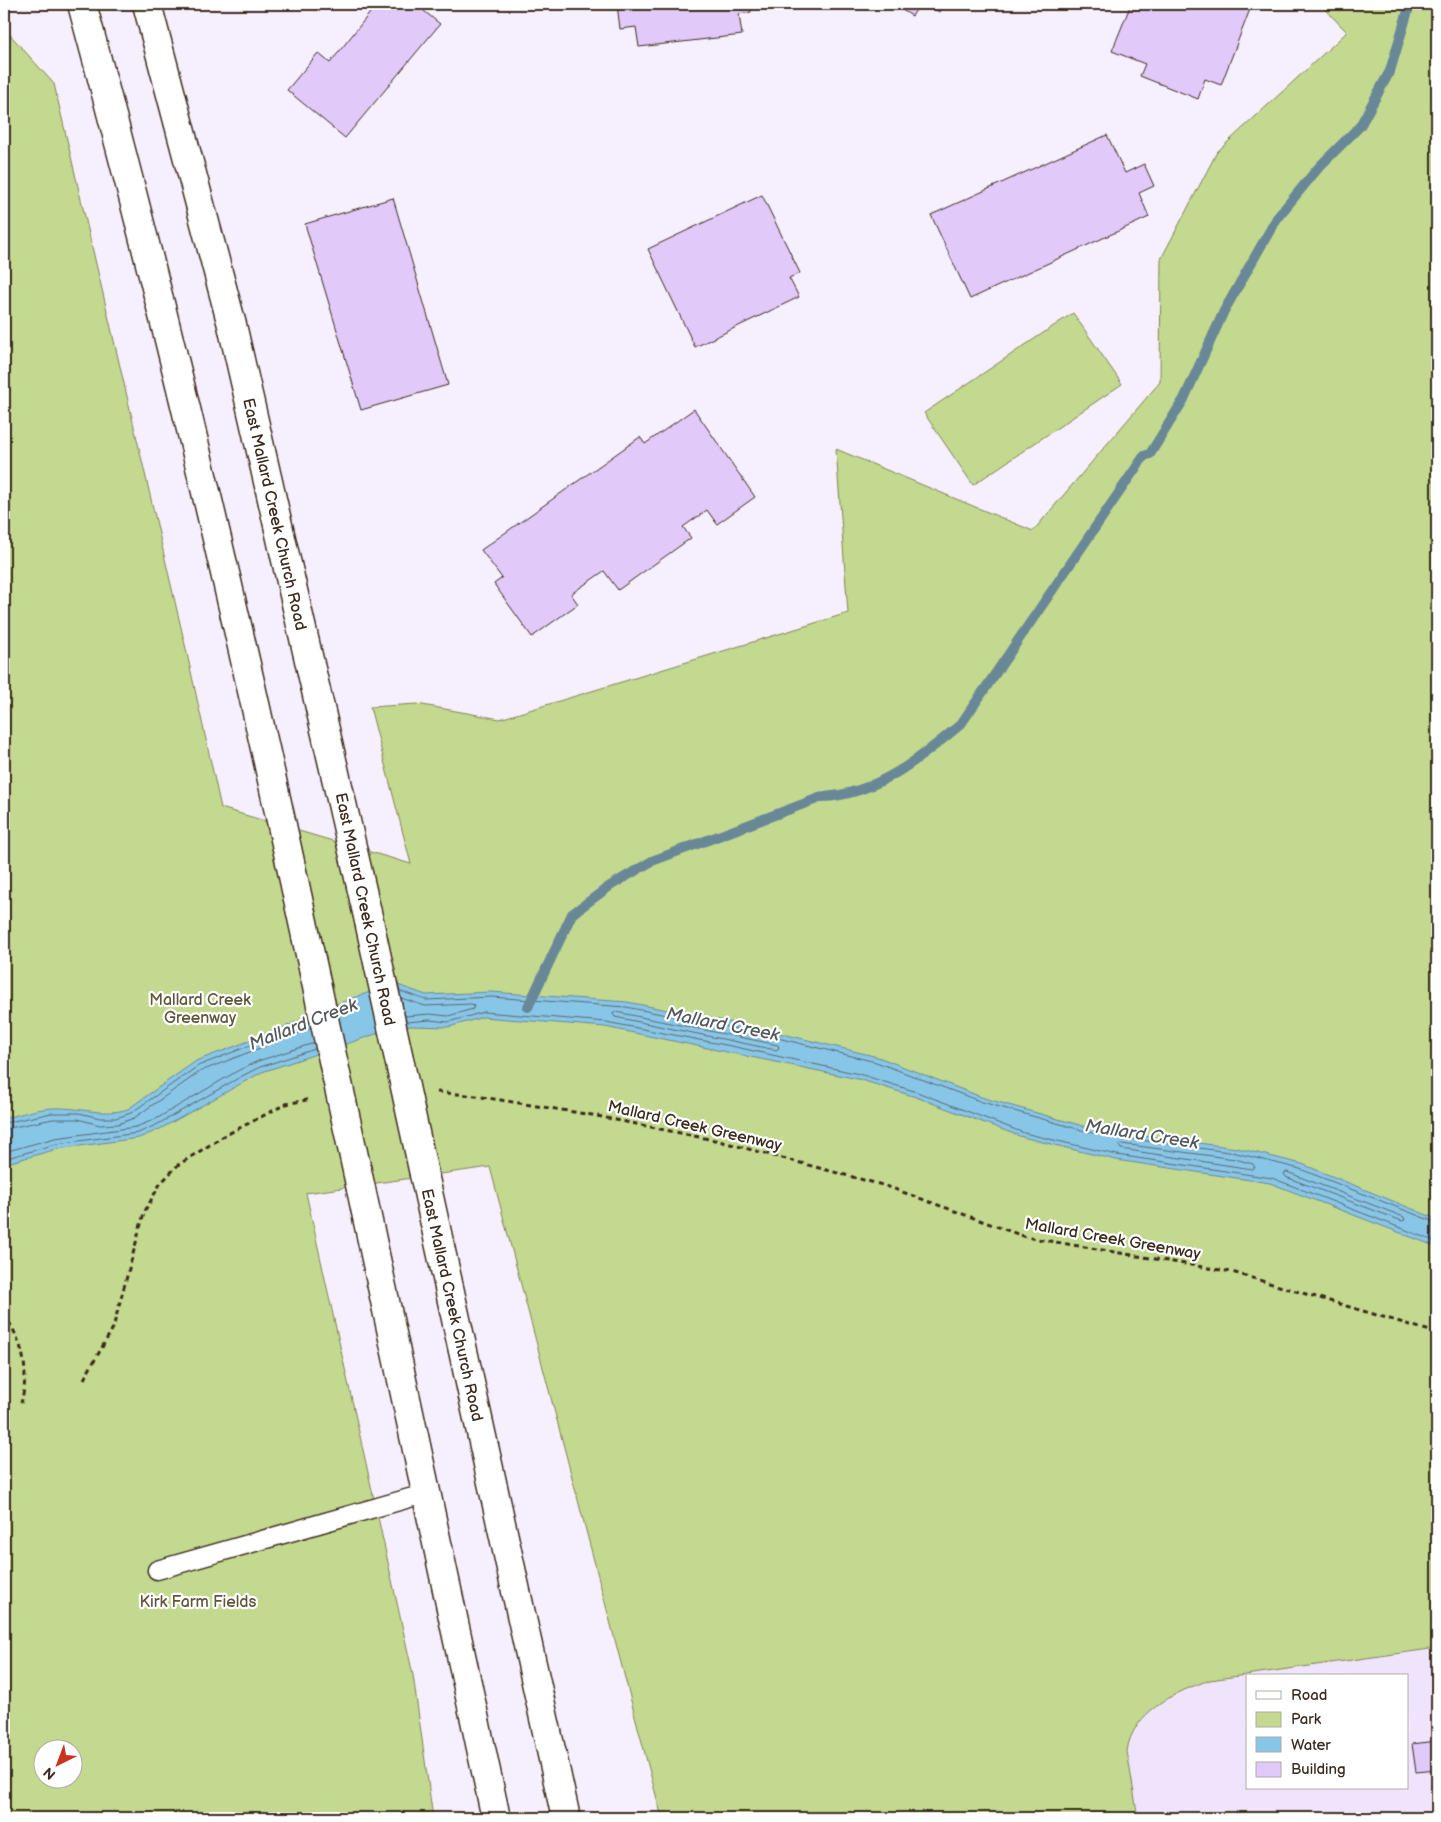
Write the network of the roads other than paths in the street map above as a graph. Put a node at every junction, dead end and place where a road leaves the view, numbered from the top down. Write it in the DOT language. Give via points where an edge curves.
graph roads {
  1 [pos="82,4"];
  2 [pos="147,4"];
  3 [pos="427,1493"];
  4 [pos="157,1570"];
  5 [pos="496,1818"];
  6 [pos="566,1818"];
  1 -- 3 [label="main road, bridge" via="120,141 255,699"];
  2 -- 6 [label="main road, East Mallard Creek Church Road, bridge" via="232,325 369,921"];
  3 -- 4 [label="lane"];
  3 -- 5 [label="main road"];
}
